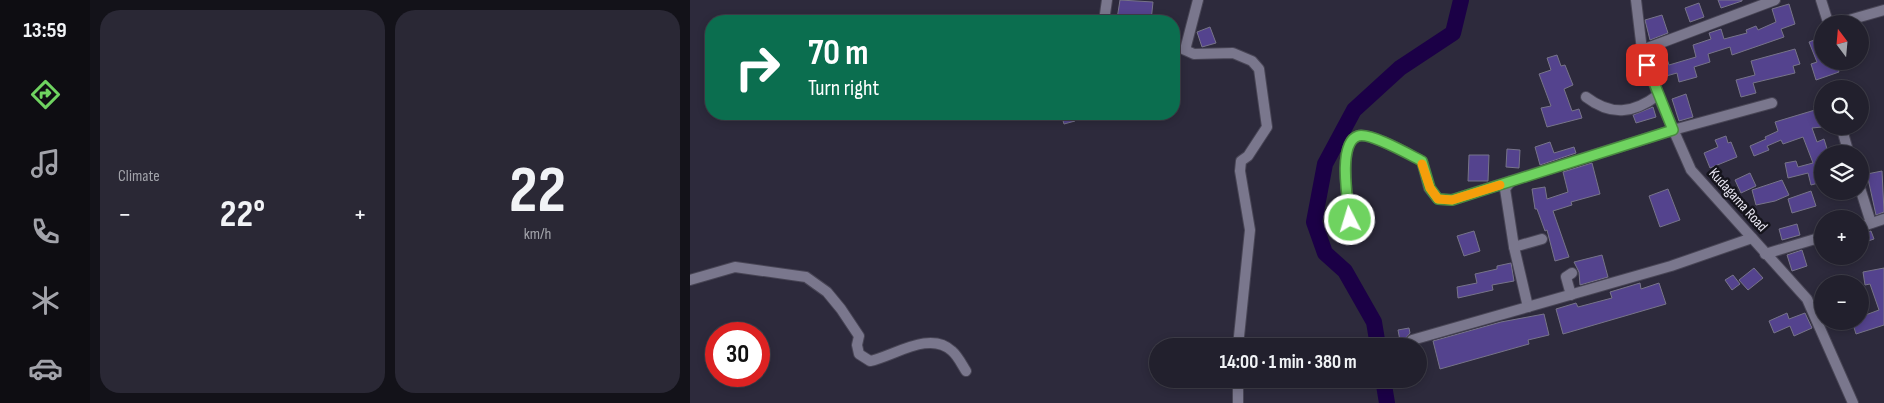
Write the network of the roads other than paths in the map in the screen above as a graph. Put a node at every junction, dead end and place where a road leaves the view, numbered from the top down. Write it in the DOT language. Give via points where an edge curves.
graph roads {
  1 [pos="1107,0"];
  2 [pos="1198,0"];
  3 [pos="1636,0"];
  4 [pos="1775,0"];
  5 [pos="1821,0"];
  6 [pos="1884,10"];
  7 [pos="1105,15"];
  8 [pos="1826,15"];
  9 [pos="1866,15"];
  10 [pos="1642,50"];
  11 [pos="1658,95"];
  12 [pos="1586,97"];
  13 [pos="1772,103"];
  14 [pos="1673,130"];
  15 [pos="1511,181"];
  16 [pos="1864,200"];
  17 [pos="1884,219"];
  18 [pos="1350,220"];
  19 [pos="1871,223"];
  20 [pos="1752,238"];
  21 [pos="1542,239"];
  22 [pos="1814,240"];
  23 [pos="1514,247"];
  24 [pos="1765,254"];
  25 [pos="1572,273"];
  26 [pos="690,280"];
  27 [pos="1571,295"];
  28 [pos="1528,307"];
  29 [pos="1239,338"];
  30 [pos="1419,338"];
  31 [pos="966,371"];
  32 [pos="1238,388"];
  33 [pos="1238,403"];
  34 [pos="1852,403"];
  1 -- 7 [label="street"];
  2 -- 29 [label="street" via="1186,50 1194,54 1233,53 1252,61 1259,69 1267,127 1248,156 1241,161 1250,230"];
  3 -- 10 [label="street, Kudagama Road"];
  4 -- 10 [label="street"];
  5 -- 8 [label="street"];
  6 -- 9 [label="street"];
  10 -- 11 [label="street, Kudagama Road"];
  11 -- 12 [label="street" via="1617,112 1598,106"];
  11 -- 14 [label="street, Kudagama Road"];
  13 -- 14 [label="street"];
  14 -- 15 [label="street"];
  14 -- 20 [label="street, Kudagama Road" via="1691,170"];
  15 -- 18 [label="street" via="1452,200 1438,199 1430,188 1422,161 1370,136 1359,135 1347,148 1345,162"];
  15 -- 23 [label="street" via="1505,189"];
  16 -- 19 [label="street"];
  17 -- 19 [label="street"];
  20 -- 24 [label="street, Kudagama Road"];
  20 -- 27 [label="street"];
  21 -- 23 [label="street"];
  22 -- 24 [label="street"];
  23 -- 28 [label="street"];
  24 -- 34 [label="street, Kudagama Road" via="1807,299"];
  25 -- 27 [label="street" via="1566,277"];
  26 -- 31 [label="street" via="735,267 806,277 827,292 842,309 859,336 859,354 870,361 912,345 932,342 952,350"];
  27 -- 28 [label="street"];
  28 -- 30 [label="street"];
  32 -- 33 [label="street"];
}
